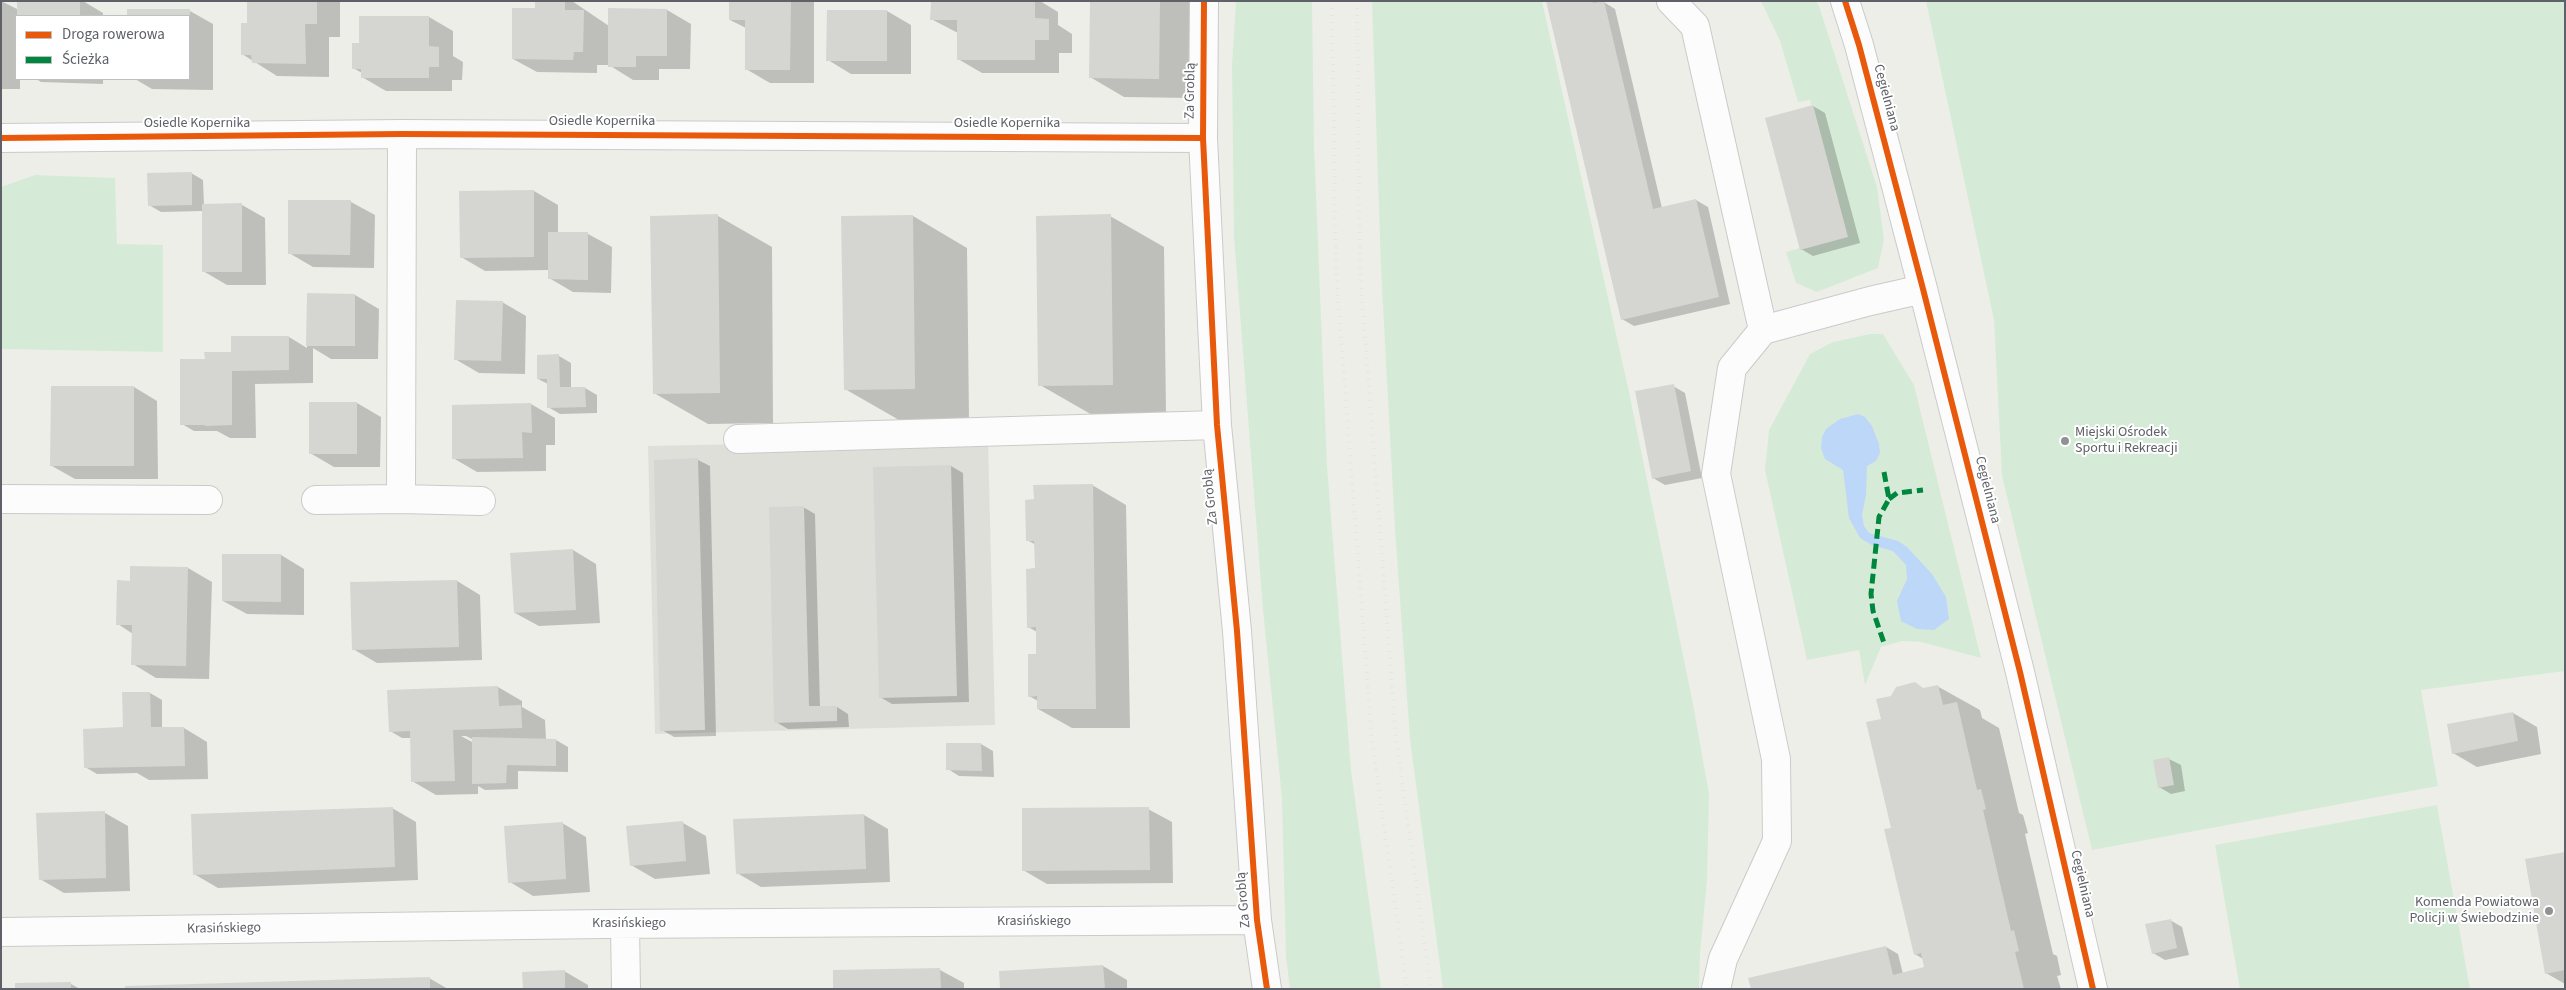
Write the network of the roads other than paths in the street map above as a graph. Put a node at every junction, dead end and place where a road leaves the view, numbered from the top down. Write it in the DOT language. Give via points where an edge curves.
graph roads {
  1 [pos="1204,1"];
  2 [pos="1671,1"];
  3 [pos="1845,1"];
  4 [pos="402,134"];
  5 [pos="1,138"];
  6 [pos="1203,138"];
  7 [pos="1923,289"];
  8 [pos="1763,330"];
  9 [pos="1217,425"];
  10 [pos="738,439"];
  11 [pos="1,499"];
  12 [pos="401,499"];
  13 [pos="208,500"];
  14 [pos="316,500"];
  15 [pos="481,501"];
  16 [pos="1257,920"];
  17 [pos="625,925"];
  18 [pos="1,932"];
  19 [pos="626,989"];
  20 [pos="1267,989"];
  21 [pos="1716,989"];
  22 [pos="2093,989"];
  1 -- 6 [label="street, Za Groblą"];
  2 -- 8 [label="street" via="1695,26"];
  3 -- 7 [label="street, Cegielniana"];
  4 -- 5 [label="street, Osiedle Kopernika"];
  4 -- 6 [label="street, Osiedle Kopernika"];
  4 -- 12 [label="street"];
  6 -- 9 [label="street, Za Groblą"];
  7 -- 8 [label="street"];
  7 -- 22 [label="street, Cegielniana" via="2020,672"];
  8 -- 21 [label="street" via="1732,368 1716,474 1776,759 1777,841 1723,959"];
  9 -- 10 [label="street"];
  9 -- 16 [label="street, Za Groblą"];
  11 -- 13 [label="street"];
  12 -- 14 [label="street"];
  12 -- 15 [label="street"];
  16 -- 17 [label="street, Krasińskiego"];
  16 -- 20 [label="street, Za Groblą"];
  17 -- 18 [label="street, Krasińskiego"];
  17 -- 19 [label="street"];
}
